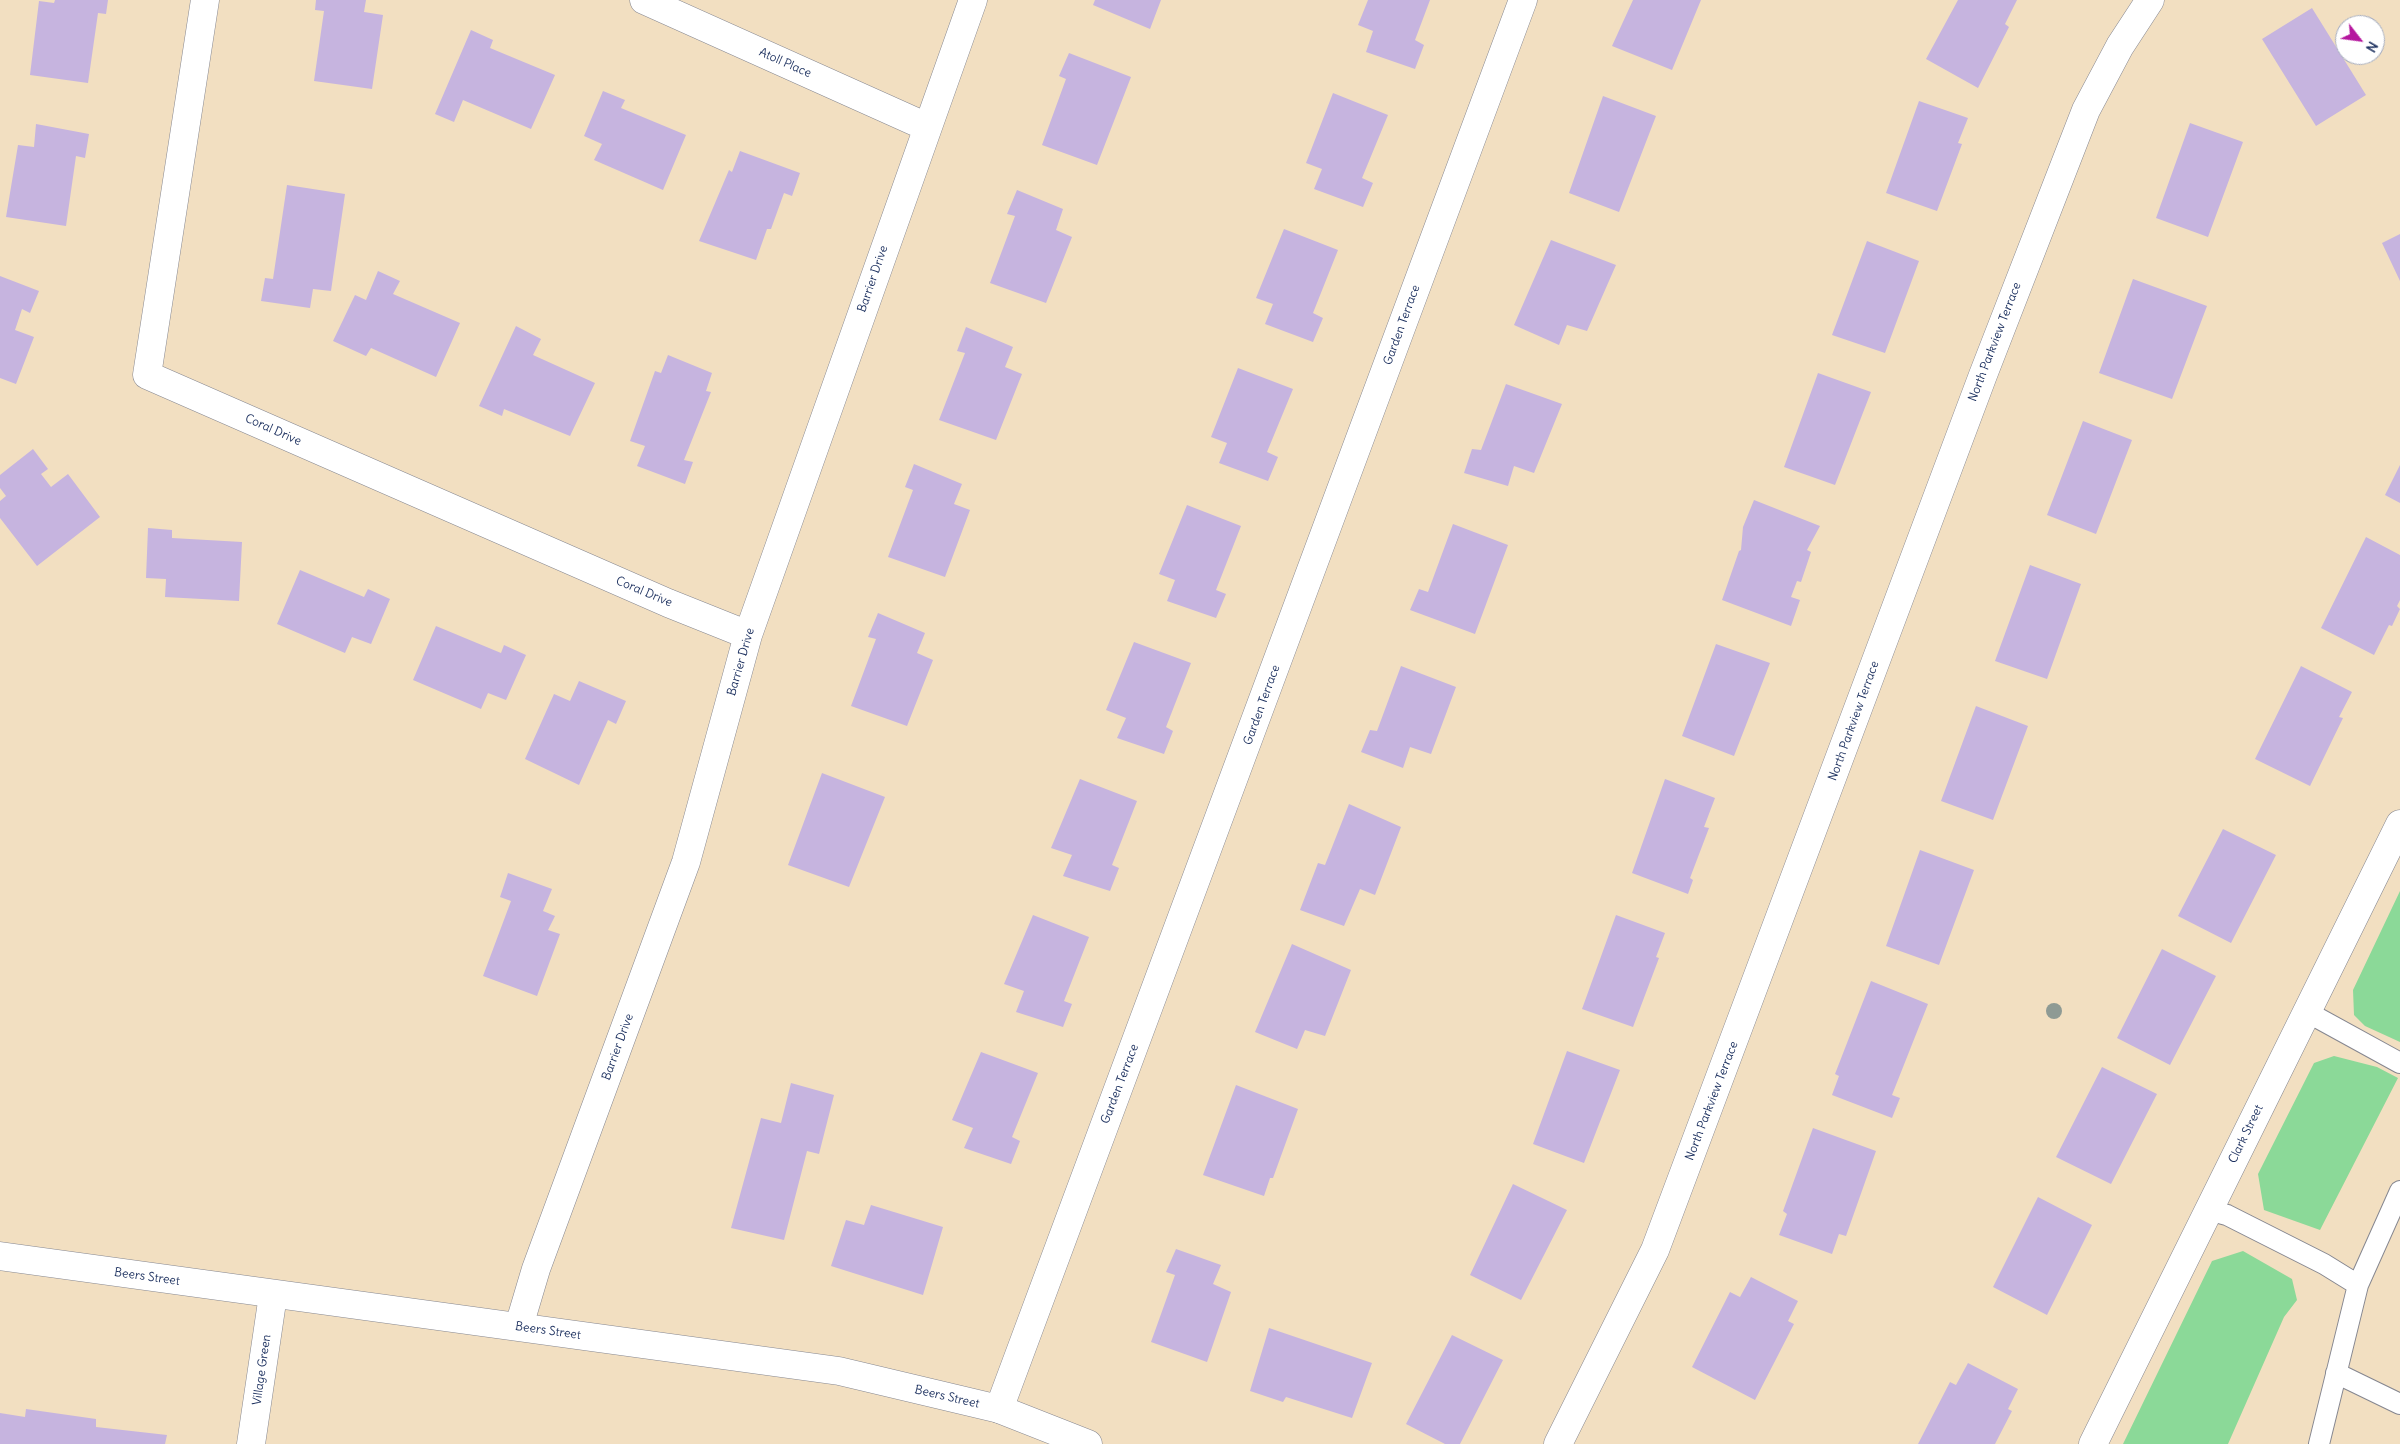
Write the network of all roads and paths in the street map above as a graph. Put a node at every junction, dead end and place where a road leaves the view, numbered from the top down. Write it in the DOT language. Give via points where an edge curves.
graph roads {
  1 [pos="205,0"];
  2 [pos="644,0"];
  3 [pos="973,0"];
  4 [pos="1523,0"];
  5 [pos="2150,0"];
  6 [pos="927,127"];
  7 [pos="748,635"];
  8 [pos="2400,824"];
  9 [pos="2307,1012"];
  10 [pos="2400,1063"];
  11 [pos="2400,1191"];
  12 [pos="2208,1210"];
  13 [pos="0,1256"];
  14 [pos="2358,1285"];
  15 [pos="273,1295"];
  16 [pos="519,1326"];
  17 [pos="2336,1373"];
  18 [pos="2400,1404"];
  19 [pos="999,1409"];
  20 [pos="251,1444"];
  21 [pos="1088,1444"];
  22 [pos="1558,1444"];
  23 [pos="2093,1444"];
  24 [pos="2319,1444"];
  1 -- 7 [label="street, Coral Drive" via="147,375"];
  2 -- 6 [label="street, Atoll Place"];
  3 -- 6 [label="street, Barrier Drive"];
  4 -- 19 [label="street, Garden Terrace"];
  5 -- 22 [label="street, North Parkview Terrace" via="2120,46 2086,110 1983,375 1655,1250"];
  6 -- 7 [label="street, Barrier Drive"];
  7 -- 16 [label="street, Barrier Drive" via="686,862 539,1260"];
  8 -- 9 [label="street, Clark Street"];
  9 -- 10 [label="lane"];
  9 -- 12 [label="street, Clark Street"];
  11 -- 14 [label="lane"];
  12 -- 14 [label="lane" via="2236,1220 2324,1264"];
  12 -- 23 [label="street, Clark Street"];
  13 -- 15 [label="street, Beers Street"];
  14 -- 17 [label="lane"];
  15 -- 16 [label="street, Beers Street"];
  15 -- 20 [label="street, Village Green"];
  16 -- 19 [label="street, Beers Street" via="840,1372"];
  17 -- 18 [label="lane"];
  17 -- 24 [label="lane"];
  19 -- 21 [label="street, Beers Street"];
}
